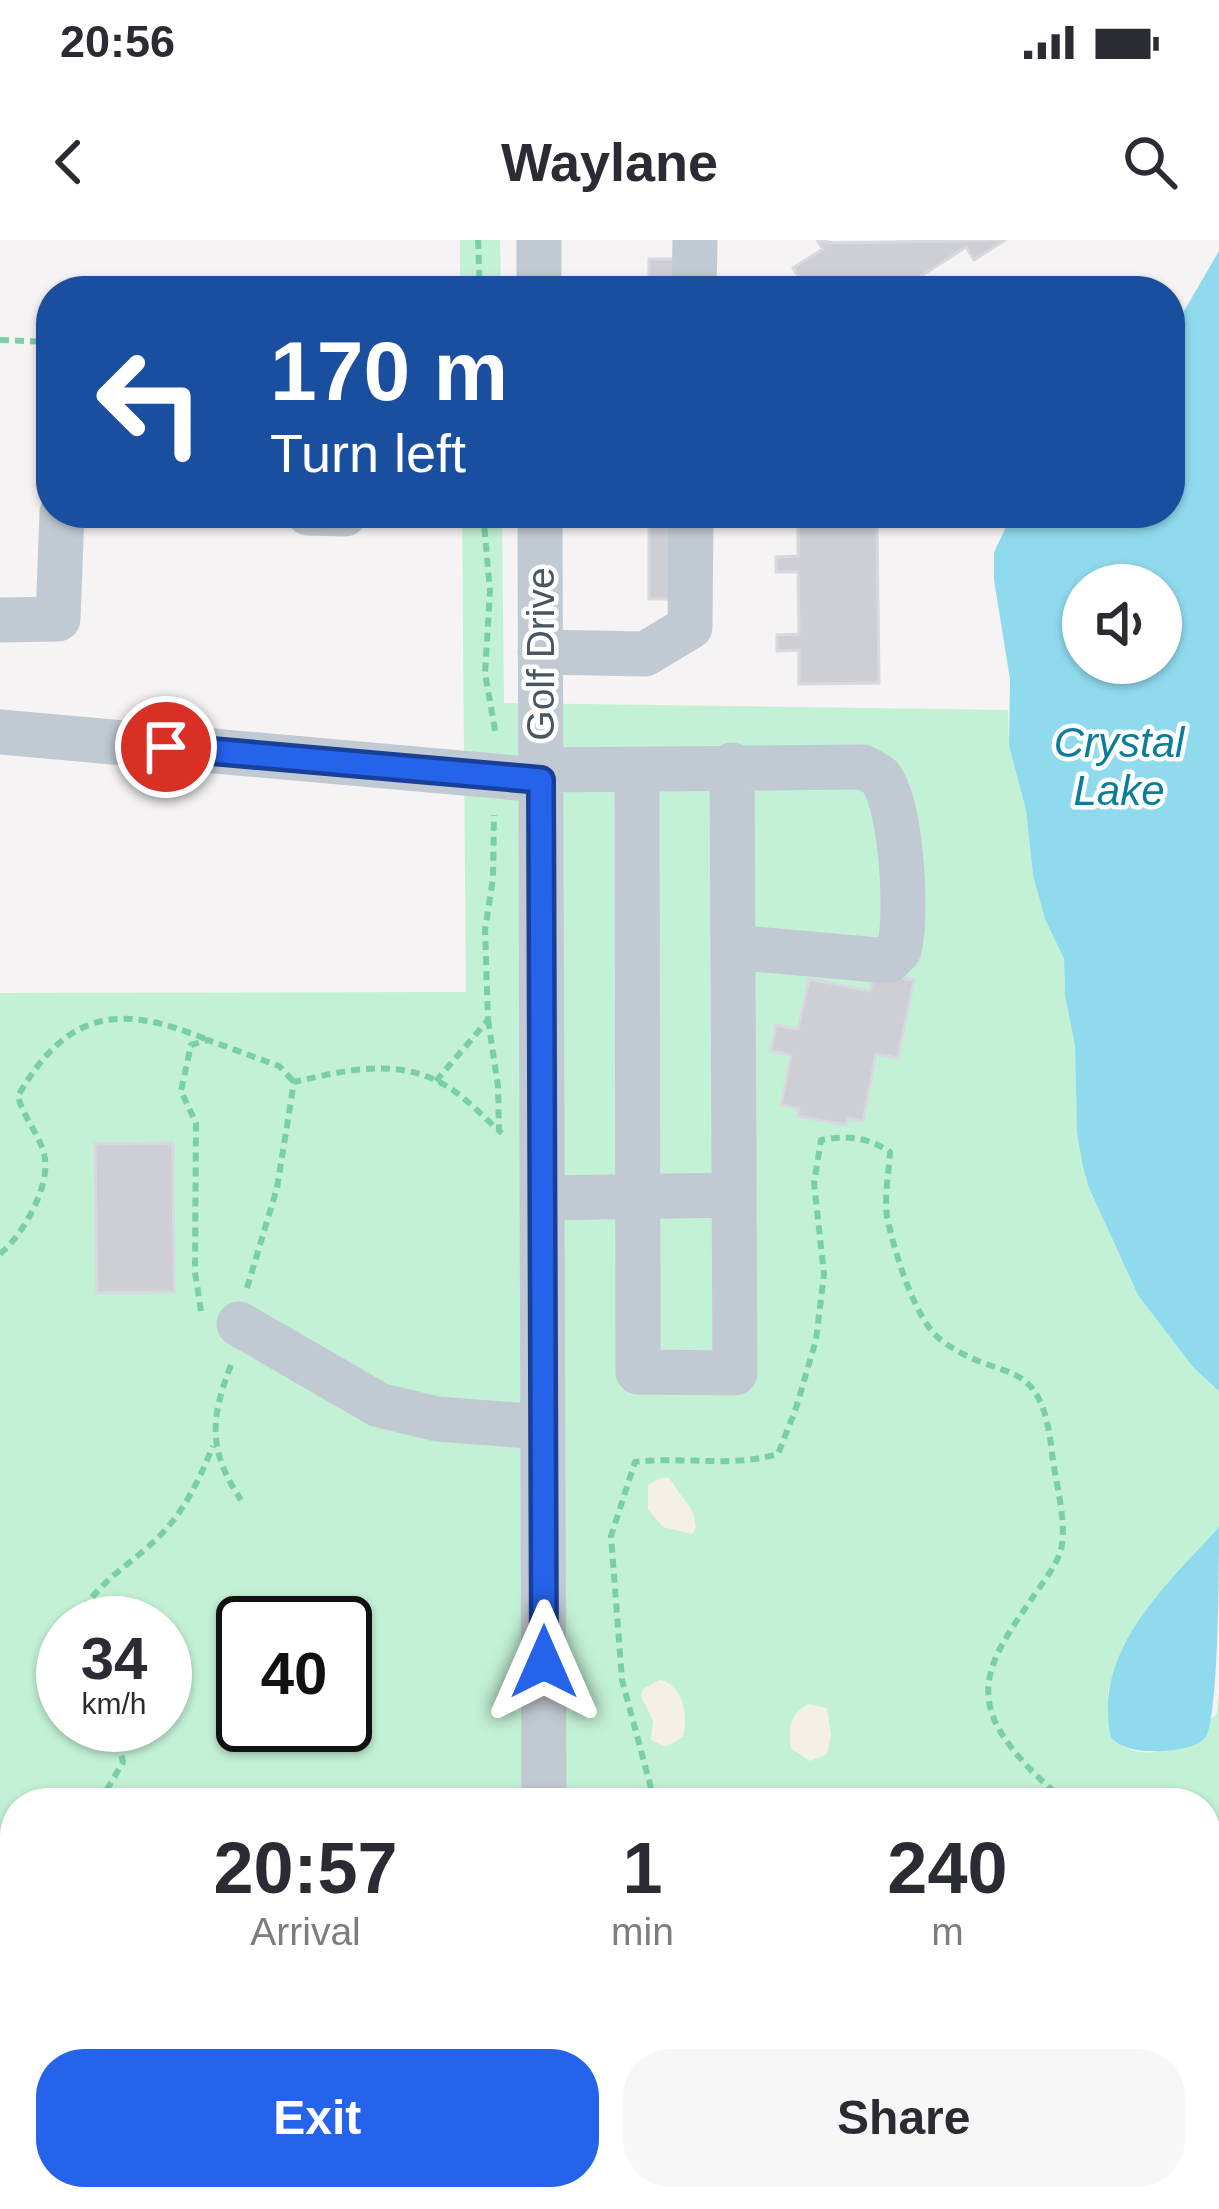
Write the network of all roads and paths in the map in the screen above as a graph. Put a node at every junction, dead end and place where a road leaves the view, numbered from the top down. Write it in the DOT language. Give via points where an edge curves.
graph roads {
  1 [pos="478,240"];
  2 [pos="538,240"];
  3 [pos="695,240"];
  4 [pos="479,276"];
  5 [pos="539,276"];
  6 [pos="694,276"];
  7 [pos="0,340"];
  8 [pos="36,341"];
  9 [pos="61,528"];
  10 [pos="484,528"];
  11 [pos="540,528"];
  12 [pos="691,528"];
  13 [pos="0,620"];
  14 [pos="540,652"];
  15 [pos="0,732"];
  16 [pos="496,753"];
  17 [pos="732,765"];
  18 [pos="637,771"];
  19 [pos="541,775"];
  20 [pos="495,796"];
  21 [pos="733,947"];
  22 [pos="488,1020"];
  23 [pos="208,1040"];
  24 [pos="293,1082"];
  25 [pos="436,1082"];
  26 [pos="499,1131"];
  27 [pos="542,1182"];
  28 [pos="734,1196"];
  29 [pos="638,1197"];
  30 [pos="0,1254"];
  31 [pos="238,1324"];
  32 [pos="543,1427"];
  33 [pos="214,1443"];
  34 [pos="241,1500"];
  35 [pos="91,1596"];
  36 [pos="121,1752"];
  37 [pos="108,1788"];
  38 [pos="544,1788"];
  39 [pos="652,1788"];
  40 [pos="1053,1788"];
  1 -- 4 [label="path"];
  2 -- 5 [label="street"];
  3 -- 6 [label="street"];
  7 -- 8 [label="path"];
  9 -- 13 [label="street" via="58,619"];
  10 -- 16 [label="path" via="485,673"];
  11 -- 14 [label="street, Golf Drive"];
  12 -- 14 [label="street" via="690,627 644,654"];
  14 -- 19 [label="street, Golf Drive"];
  15 -- 19 [label="street"];
  17 -- 18 [label="street"];
  17 -- 21 [label="street"];
  17 -- 21 [label="street" via="863,767 879,776 902,863 902,938 888,961"];
  18 -- 19 [label="street"];
  18 -- 29 [label="street"];
  19 -- 27 [label="street, Golf Drive"];
  20 -- 22 [label="path"];
  21 -- 28 [label="street"];
  22 -- 25 [label="path"];
  22 -- 26 [label="path"];
  23 -- 24 [label="path" via="279,1066"];
  23 -- 30 [label="path" via="127,1017 88,1022 44,1055 18,1096 45,1159 40,1192"];
  23 -- 31 [label="path" via="191,1045 182,1091 196,1123 196,1272 201,1311"];
  24 -- 25 [label="path" via="366,1066"];
  24 -- 31 [label="path" via="277,1188"];
  25 -- 26 [label="path"];
  26 -- 27 [label="path"];
  27 -- 29 [label="street"];
  27 -- 32 [label="street, Golf Drive"];
  28 -- 29 [label="street"];
  28 -- 29 [label="street" via="735,1373 638,1372"];
  31 -- 32 [label="street" via="379,1405 437,1419"];
  31 -- 33 [label="path"];
  32 -- 38 [label="street, Golf Drive"];
  33 -- 34 [label="path" via="221,1472"];
  33 -- 35 [label="path" via="166,1529"];
  36 -- 37 [label="path"];
  39 -- 40 [label="path" via="622,1680 611,1536 621,1496 635,1462 730,1464 778,1454 817,1340 824,1274 814,1183 821,1140 844,1136 890,1152 887,1214 923,1323 967,1356 1018,1373 1037,1394 1051,1435 1063,1546 1006,1636 987,1692 992,1722"];
}
